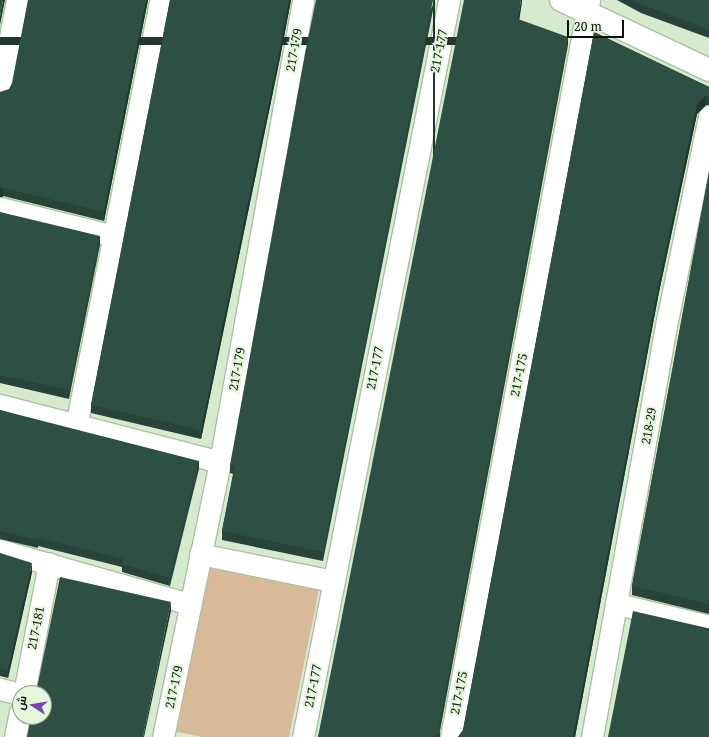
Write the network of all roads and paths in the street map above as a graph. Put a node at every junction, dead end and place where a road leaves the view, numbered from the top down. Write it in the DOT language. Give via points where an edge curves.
graph roads {
  1 [pos="17,0"];
  2 [pos="160,0"];
  3 [pos="304,0"];
  4 [pos="449,0"];
  5 [pos="561,0"];
  6 [pos="588,6"];
  7 [pos="709,70"];
  8 [pos="0,90"];
  9 [pos="709,116"];
  10 [pos="0,208"];
  11 [pos="114,236"];
  12 [pos="0,405"];
  13 [pos="76,426"];
  14 [pos="220,462"];
  15 [pos="0,550"];
  16 [pos="200,554"];
  17 [pos="49,564"];
  18 [pos="333,581"];
  19 [pos="190,604"];
  20 [pos="617,604"];
  21 [pos="709,626"];
  22 [pos="26,685"];
  23 [pos="0,689"];
  24 [pos="12,692"];
  25 [pos="17,725"];
  26 [pos="15,737"];
  27 [pos="163,737"];
  28 [pos="303,737"];
  29 [pos="451,737"];
  30 [pos="592,737"];
  1 -- 8 [label="street"];
  2 -- 11 [label="street"];
  3 -- 14 [label="street, 217-179"];
  4 -- 18 [label="street, 217-177"];
  5 -- 6 [label="street"];
  6 -- 7 [label="street"];
  6 -- 29 [label="street, 217-175"];
  9 -- 20 [label="street, 218-29" via="668,316"];
  10 -- 11 [label="street"];
  11 -- 13 [label="street"];
  12 -- 13 [label="street"];
  13 -- 14 [label="street"];
  14 -- 16 [label="street, 217-179"];
  15 -- 17 [label="street"];
  16 -- 18 [label="street"];
  16 -- 19 [label="street, 217-179"];
  17 -- 19 [label="street"];
  17 -- 22 [label="street, 217-181"];
  18 -- 28 [label="street, 217-177"];
  19 -- 27 [label="street, 217-179"];
  20 -- 21 [label="street"];
  20 -- 30 [label="street, 218-29"];
  23 -- 24 [label="street"];
  25 -- 26 [label="street"];
}
